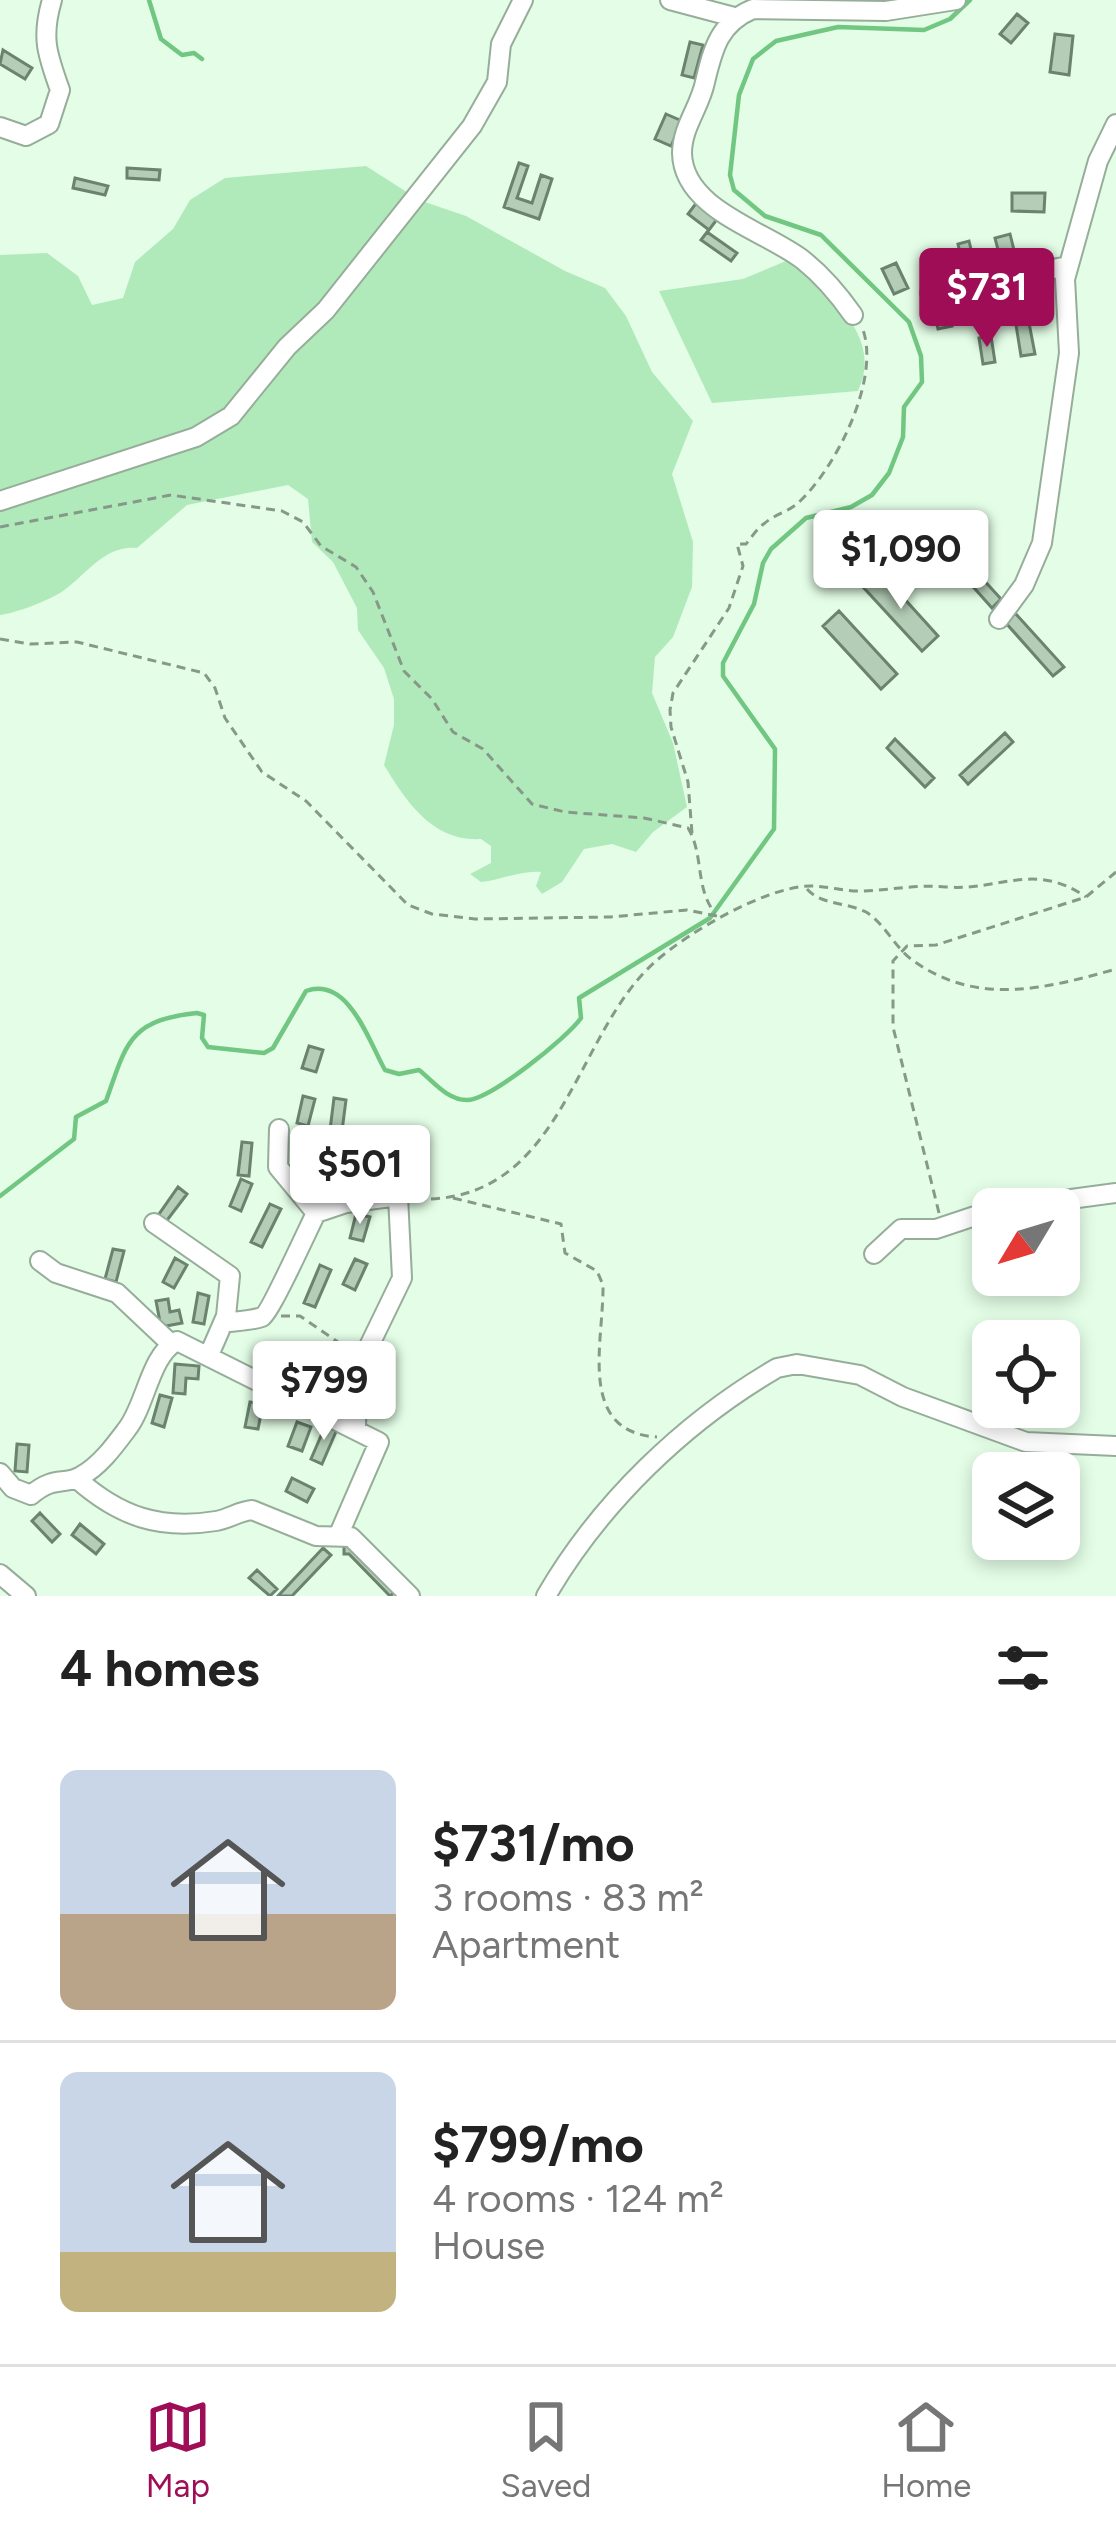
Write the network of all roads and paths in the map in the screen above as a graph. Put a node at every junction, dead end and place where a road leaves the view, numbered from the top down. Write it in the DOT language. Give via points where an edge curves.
graph roads {
  1 [pos="52,0"];
  2 [pos="523,0"];
  3 [pos="670,0"];
  4 [pos="956,0"];
  5 [pos="734,17"];
  6 [pos="1116,124"];
  7 [pos="0,127"];
  8 [pos="1068,266"];
  9 [pos="930,292"];
  10 [pos="854,315"];
  11 [pos="0,500"];
  12 [pos="0,527"];
  13 [pos="999,620"];
  14 [pos="0,639"];
  15 [pos="692,835"];
  16 [pos="1116,872"];
  17 [pos="805,886"];
  18 [pos="1086,897"];
  19 [pos="715,913"];
  20 [pos="722,917"];
  21 [pos="900,950"];
  22 [pos="1116,968"];
  23 [pos="279,1129"];
  24 [pos="1116,1193"];
  25 [pos="398,1196"];
  26 [pos="449,1197"];
  27 [pos="1080,1198"];
  28 [pos="316,1213"];
  29 [pos="972,1216"];
  30 [pos="154,1223"];
  31 [pos="943,1226"];
  32 [pos="874,1254"];
  33 [pos="40,1261"];
  34 [pos="264,1316"];
  35 [pos="223,1323"];
  36 [pos="170,1343"];
  37 [pos="209,1355"];
  38 [pos="362,1359"];
  39 [pos="356,1429"];
  40 [pos="669,1436"];
  41 [pos="1116,1446"];
  42 [pos="0,1473"];
  43 [pos="77,1479"];
  44 [pos="339,1534"];
  45 [pos="0,1574"];
  46 [pos="26,1596"];
  47 [pos="410,1596"];
  48 [pos="546,1596"];
  1 -- 7 [label="street" via="42,35 60,90 49,124 26,136"];
  2 -- 11 [label="street" via="501,44 490,98 472,126 232,416 196,437"];
  3 -- 5 [label="street"];
  4 -- 5 [label="street" via="886,11 753,9"];
  5 -- 10 [label="street" via="723,27 685,131 683,167 709,202 798,256"];
  6 -- 8 [label="street" via="1097,161"];
  8 -- 9 [label="street"];
  8 -- 13 [label="street" via="1069,353 1042,543"];
  10 -- 15 [label="path" via="868,361 853,415 807,493 737,544 743,566 729,608 673,693 670,727 688,782"];
  12 -- 15 [label="path" via="171,495 282,511 356,567 404,671 453,731 483,749 532,804 681,825"];
  14 -- 19 [label="path" via="76,642 204,673 262,772 306,801 399,900 420,910 490,919"];
  15 -- 19 [label="path"];
  16 -- 18 [label="path"];
  17 -- 18 [label="path" via="864,891 1047,878"];
  17 -- 20 [label="path"];
  17 -- 21 [label="path" via="816,898 866,912"];
  18 -- 21 [label="path"];
  19 -- 20 [label="path"];
  20 -- 26 [label="path" via="648,968 536,1143 500,1175"];
  21 -- 22 [label="path" via="974,988 1034,991"];
  21 -- 31 [label="path" via="890,977 893,1028"];
  23 -- 28 [label="street" via="278,1167"];
  24 -- 27 [label="street"];
  25 -- 26 [label="path"];
  25 -- 28 [label="street"];
  25 -- 38 [label="street" via="402,1278"];
  26 -- 40 [label="path" via="561,1225 565,1253 597,1271 603,1285 599,1385 608,1412 629,1432"];
  28 -- 34 [label="street"];
  29 -- 31 [label="street"];
  30 -- 35 [label="street" via="230,1276"];
  31 -- 32 [label="street" via="901,1229"];
  33 -- 36 [label="street" via="117,1293"];
  34 -- 35 [label="street"];
  34 -- 38 [label="path" via="300,1316"];
  35 -- 37 [label="street"];
  36 -- 37 [label="street"];
  36 -- 43 [label="street" via="135,1419"];
  37 -- 39 [label="street"];
  38 -- 39 [label="street"];
  39 -- 44 [label="street" via="380,1442"];
  41 -- 48 [label="street" via="1026,1442 860,1375 777,1368 641,1472"];
  42 -- 43 [label="street" via="31,1495 56,1478"];
  43 -- 44 [label="street" via="140,1520 167,1526 252,1510 316,1536"];
  44 -- 47 [label="street"];
  45 -- 46 [label="street"];
}
